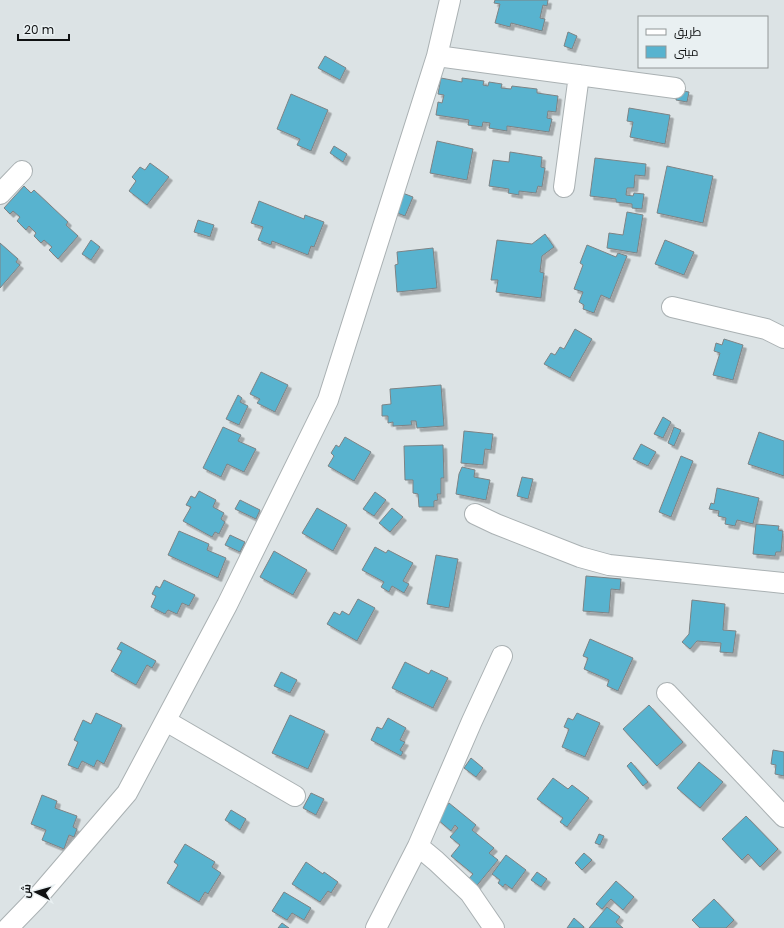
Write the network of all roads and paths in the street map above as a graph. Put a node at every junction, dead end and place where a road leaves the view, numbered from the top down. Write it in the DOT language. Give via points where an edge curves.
graph roads {
  1 [pos="450,0"];
  2 [pos="437,56"];
  3 [pos="579,75"];
  4 [pos="675,88"];
  5 [pos="22,171"];
  6 [pos="564,187"];
  7 [pos="0,194"];
  8 [pos="672,307"];
  9 [pos="784,338"];
  10 [pos="475,514"];
  11 [pos="784,583"];
  12 [pos="502,656"];
  13 [pos="667,693"];
  14 [pos="166,721"];
  15 [pos="294,796"];
  16 [pos="784,817"];
  17 [pos="418,846"];
  18 [pos="8,928"];
  19 [pos="376,928"];
  20 [pos="494,928"];
  1 -- 2 [label="street"];
  2 -- 3 [label="street"];
  2 -- 14 [label="street" via="328,400 227,606"];
  3 -- 4 [label="street"];
  3 -- 6 [label="street"];
  5 -- 7 [label="street"];
  8 -- 9 [label="street" via="766,329"];
  10 -- 11 [label="street" via="580,558 609,566"];
  12 -- 17 [label="street"];
  13 -- 16 [label="street"];
  14 -- 15 [label="street"];
  14 -- 18 [label="street" via="127,793"];
  17 -- 19 [label="street"];
  17 -- 20 [label="street" via="470,893"];
}
